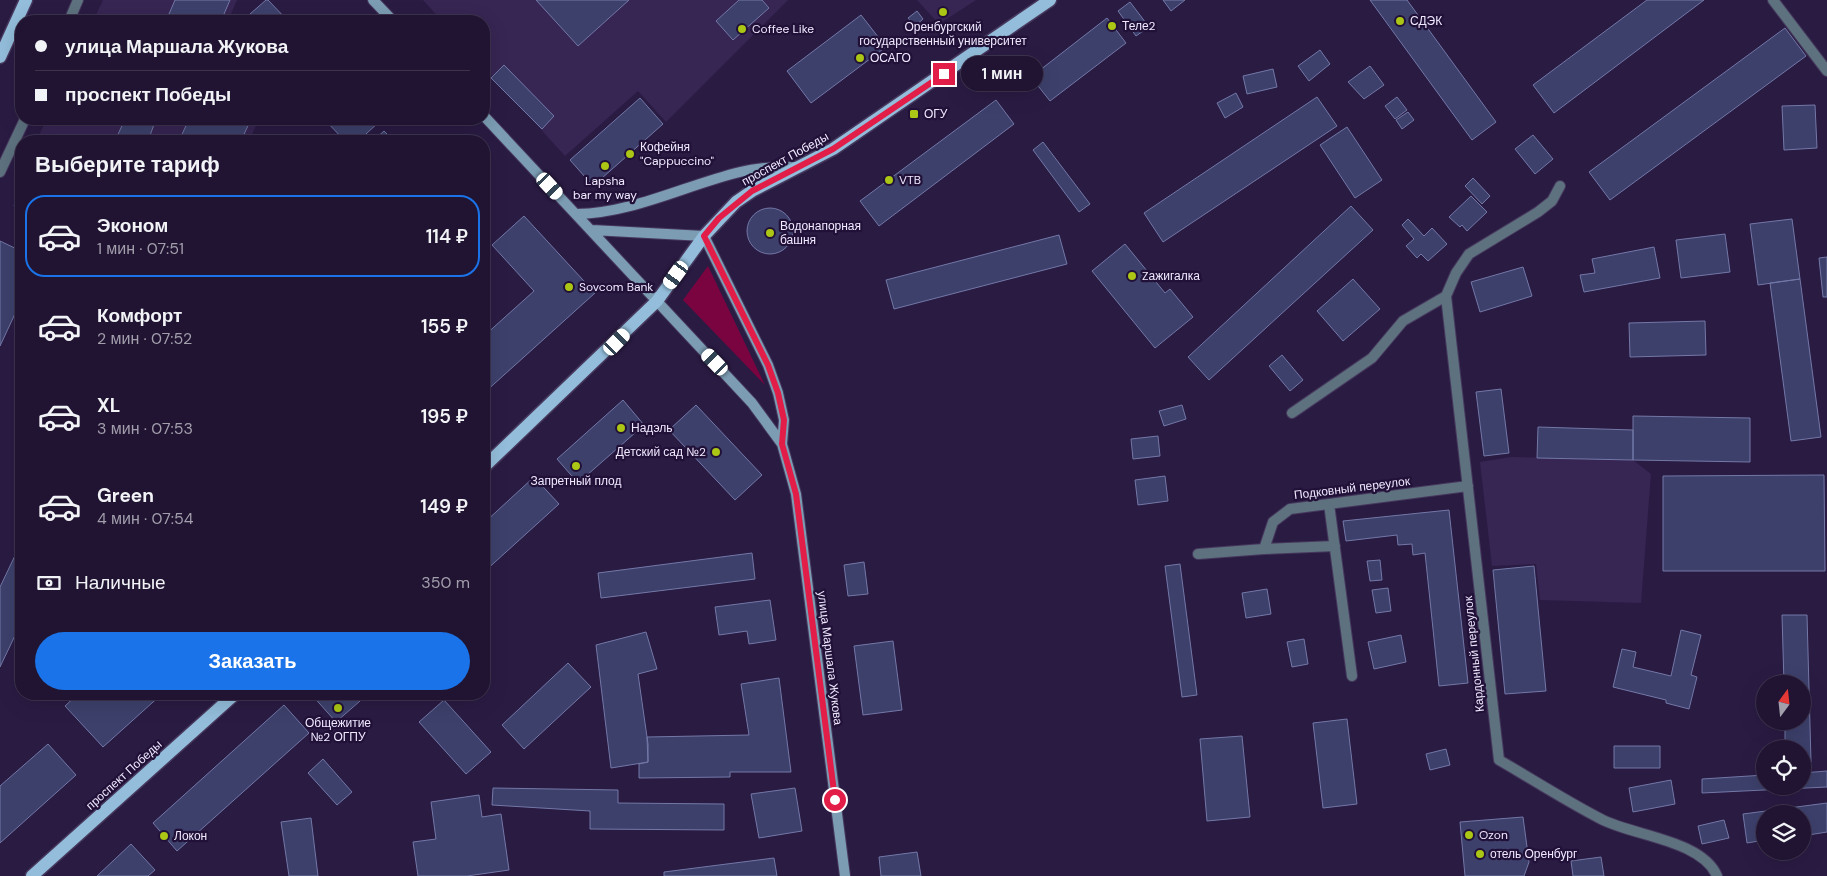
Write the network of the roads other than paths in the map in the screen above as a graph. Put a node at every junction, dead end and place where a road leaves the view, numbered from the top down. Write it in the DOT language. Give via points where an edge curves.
graph roads {
  1 [pos="26,0"];
  2 [pos="78,0"];
  3 [pos="373,0"];
  4 [pos="1050,0"];
  5 [pos="1773,0"];
  6 [pos="19,15"];
  7 [pos="72,15"];
  8 [pos="388,15"];
  9 [pos="15,24"];
  10 [pos="0,57"];
  11 [pos="1826,70"];
  12 [pos="490,122"];
  13 [pos="15,139"];
  14 [pos="799,167"];
  15 [pos="0,172"];
  16 [pos="1560,186"];
  17 [pos="577,214"];
  18 [pos="592,230"];
  19 [pos="704,236"];
  20 [pos="1446,296"];
  21 [pos="657,301"];
  22 [pos="1292,413"];
  23 [pos="782,444"];
  24 [pos="490,461"];
  25 [pos="1468,486"];
  26 [pos="1329,504"];
  27 [pos="1335,546"];
  28 [pos="1264,549"];
  29 [pos="1198,554"];
  30 [pos="1352,676"];
  31 [pos="227,700"];
  32 [pos="32,876"];
  33 [pos="845,876"];
  34 [pos="1718,876"];
  1 -- 6 [label="main road"];
  2 -- 7 [label="street"];
  3 -- 8 [label="main road"];
  4 -- 14 [label="main road, проспект Победы" via="833,149"];
  5 -- 11 [label="street"];
  9 -- 10 [label="main road"];
  12 -- 17 [label="main road, улица Маршала Жукова"];
  13 -- 15 [label="street"];
  14 -- 17 [label="main road" via="741,171 601,214"];
  14 -- 19 [label="main road, проспект Победы" via="736,202"];
  16 -- 20 [label="street" via="1552,201 1538,212 1469,254"];
  17 -- 18 [label="main road, улица Маршала Жукова"];
  18 -- 19 [label="main road"];
  18 -- 21 [label="main road, улица Маршала Жукова"];
  19 -- 21 [label="main road, проспект Победы"];
  19 -- 23 [label="main road, улица Маршала Жукова" via="768,365 784,420"];
  20 -- 22 [label="street" via="1403,321 1372,358"];
  20 -- 25 [label="street, Кардонный переулок"];
  21 -- 23 [label="main road, улица Маршала Жукова" via="735,382"];
  21 -- 24 [label="main road, проспект Победы"];
  23 -- 33 [label="main road, улица Маршала Жукова" via="796,494"];
  25 -- 26 [label="street, Подковный переулок"];
  25 -- 34 [label="street, Кардонный переулок" via="1498,760 1603,820 1692,852 1713,866"];
  26 -- 27 [label="street"];
  26 -- 28 [label="street, Подковный переулок" via="1290,508 1273,522"];
  27 -- 28 [label="street"];
  27 -- 30 [label="street"];
  28 -- 29 [label="street"];
  31 -- 32 [label="main road, проспект Победы"];
}
